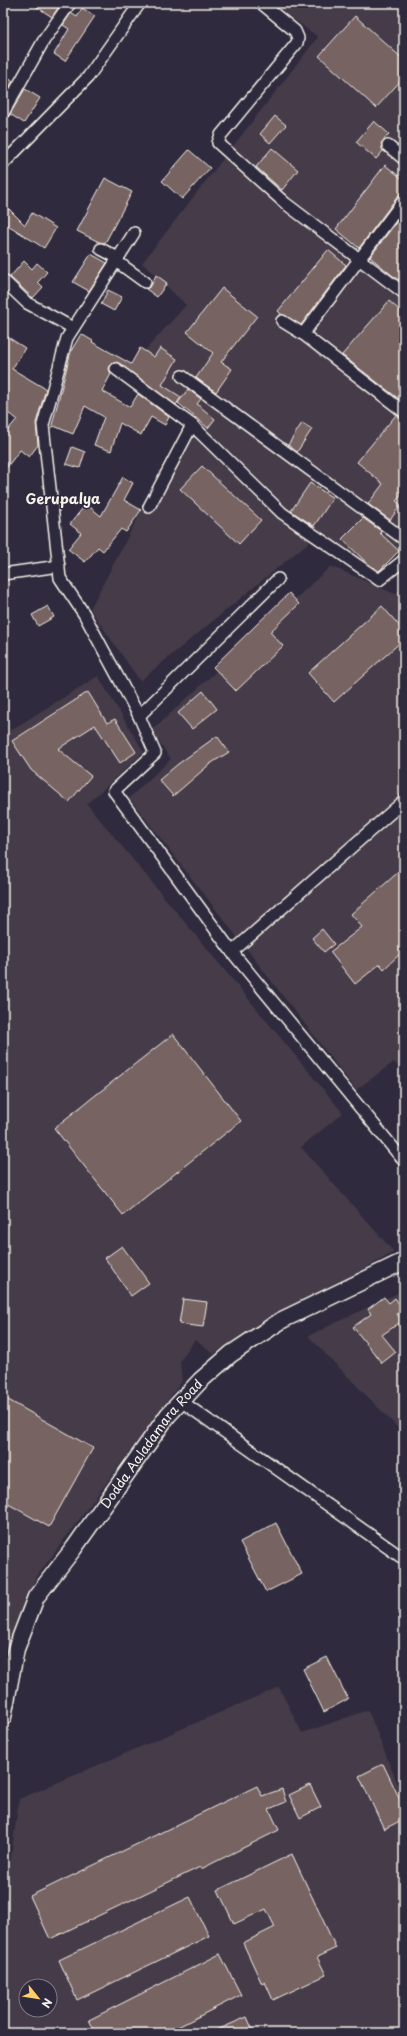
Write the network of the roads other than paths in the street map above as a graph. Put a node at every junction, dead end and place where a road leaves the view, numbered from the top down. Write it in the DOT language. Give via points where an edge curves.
graph roads {
  1 [pos="70,3"];
  2 [pos="140,3"];
  3 [pos="261,3"];
  4 [pos="3,113"];
  5 [pos="388,146"];
  6 [pos="404,159"];
  7 [pos="3,164"];
  8 [pos="404,200"];
  9 [pos="134,233"];
  10 [pos="101,249"];
  11 [pos="359,259"];
  12 [pos="117,260"];
  13 [pos="3,280"];
  14 [pos="145,282"];
  15 [pos="404,293"];
  16 [pos="282,321"];
  17 [pos="73,328"];
  18 [pos="303,334"];
  19 [pos="116,369"];
  20 [pos="182,376"];
  21 [pos="404,412"];
  22 [pos="192,425"];
  23 [pos="149,507"];
  24 [pos="404,539"];
  25 [pos="404,560"];
  26 [pos="59,566"];
  27 [pos="3,574"];
  28 [pos="278,579"];
  29 [pos="139,716"];
  30 [pos="404,801"];
  31 [pos="232,952"];
  32 [pos="404,1161"];
  33 [pos="404,1261"];
  34 [pos="181,1401"];
  35 [pos="404,1559"];
  36 [pos="3,1717"];
  1 -- 4 [label="street" via="44,40"];
  2 -- 7 [label="street" via="88,78"];
  3 -- 11 [label="street" via="295,30 297,43 221,135 218,143 285,203"];
  5 -- 6 [label="street"];
  8 -- 11 [label="street"];
  9 -- 12 [label="street"];
  10 -- 12 [label="street"];
  11 -- 15 [label="street"];
  11 -- 18 [label="street"];
  12 -- 14 [label="street"];
  12 -- 17 [label="street"];
  13 -- 17 [label="street" via="27,303"];
  16 -- 18 [label="street"];
  17 -- 26 [label="street" via="67,338 43,425"];
  18 -- 21 [label="street"];
  19 -- 22 [label="street"];
  20 -- 24 [label="street"];
  22 -- 23 [label="street"];
  22 -- 25 [label="street" via="282,513 379,580"];
  26 -- 27 [label="street"];
  26 -- 29 [label="street" via="60,578 84,614"];
  28 -- 29 [label="street"];
  29 -- 31 [label="street" via="155,753 114,791"];
  30 -- 31 [label="street"];
  31 -- 32 [label="street"];
  33 -- 34 [label="main road, Dodda Aaladamara Road" via="282,1320 231,1354"];
  34 -- 35 [label="street"];
  34 -- 36 [label="main road, Dodda Aaladamara Road" via="157,1429 74,1548 36,1597 16,1649"];
}
